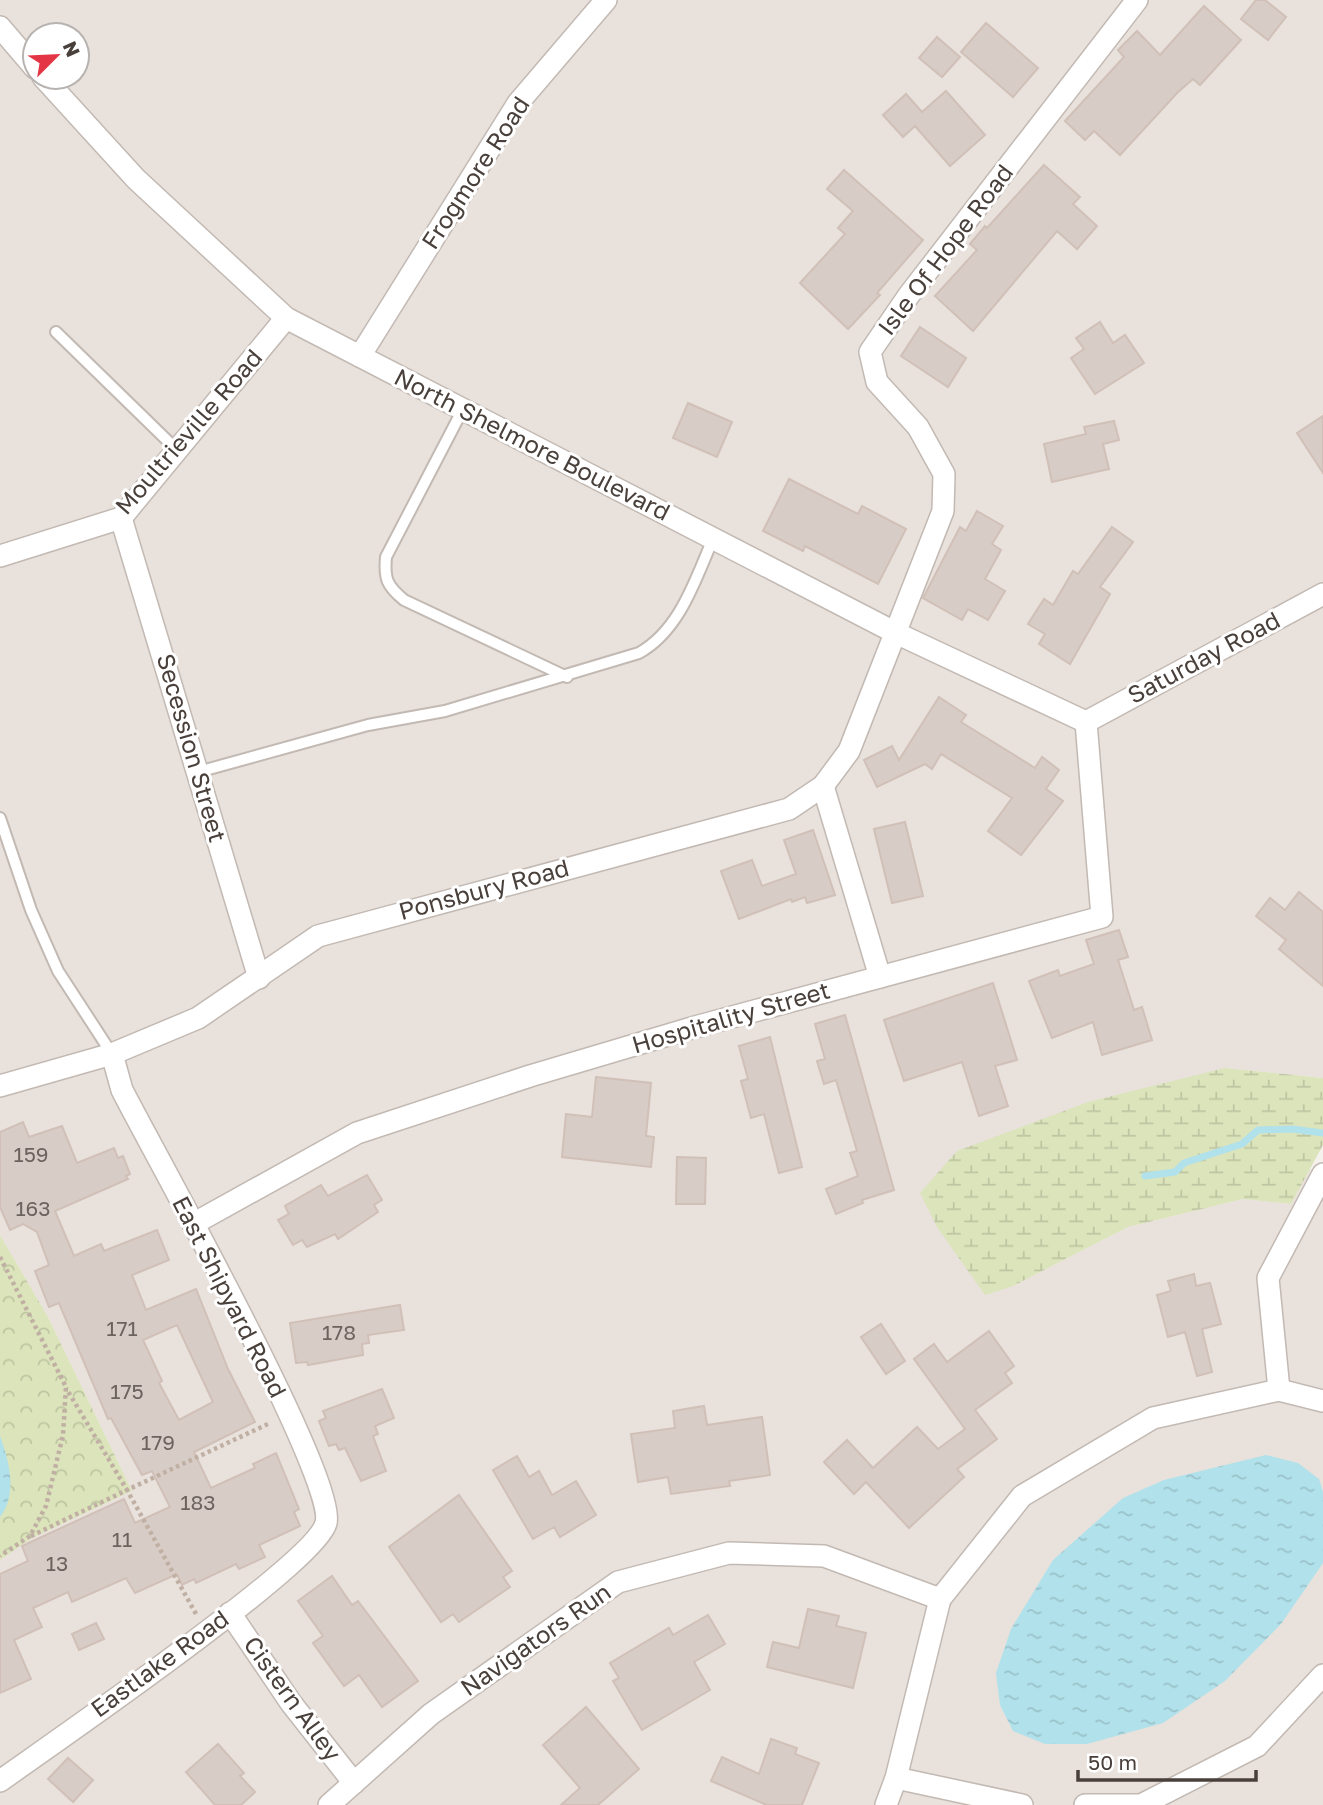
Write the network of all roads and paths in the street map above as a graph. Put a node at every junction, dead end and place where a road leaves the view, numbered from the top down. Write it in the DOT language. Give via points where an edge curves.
graph roads {
  1 [pos="606,0"];
  2 [pos="1137,0"];
  3 [pos="0,27"];
  4 [pos="21,52"];
  5 [pos="56,91"];
  6 [pos="286,317"];
  7 [pos="56,332"];
  8 [pos="360,356"];
  9 [pos="463,409"];
  10 [pos="177,450"];
  11 [pos="121,518"];
  12 [pos="713,539"];
  13 [pos="0,556"];
  14 [pos="1323,594"];
  15 [pos="895,634"];
  16 [pos="566,677"];
  17 [pos="1086,722"];
  18 [pos="198,772"];
  19 [pos="823,786"];
  20 [pos="0,818"];
  21 [pos="880,977"];
  22 [pos="259,978"];
  23 [pos="112,1054"];
  24 [pos="0,1086"];
  25 [pos="1323,1174"];
  26 [pos="192,1224"];
  27 [pos="0,1257"];
  28 [pos="66,1387"];
  29 [pos="1279,1390"];
  30 [pos="1323,1401"];
  31 [pos="289,1413"];
  32 [pos="127,1490"];
  33 [pos="30,1536"];
  34 [pos="317,1542"];
  35 [pos="0,1556"];
  36 [pos="940,1599"];
  37 [pos="230,1614"];
  38 [pos="206,1632"];
  39 [pos="1323,1675"];
  40 [pos="896,1778"];
  41 [pos="0,1781"];
  42 [pos="354,1783"];
  43 [pos="329,1805"];
  44 [pos="886,1805"];
  45 [pos="1022,1805"];
  46 [pos="1085,1805"];
  1 -- 8 [label="street, Frogmore Road" via="518,103"];
  2 -- 15 [label="street, Isle Of Hope Road" via="870,352 877,382 918,427 944,474 943,512"];
  3 -- 4 [label="street"];
  5 -- 6 [label="street, North Shelmore Boulevard" via="136,179"];
  6 -- 8 [label="street, North Shelmore Boulevard"];
  6 -- 10 [label="street, Moultrieville Road"];
  7 -- 10 [label="lane"];
  8 -- 9 [label="street, North Shelmore Boulevard"];
  9 -- 12 [label="street, North Shelmore Boulevard"];
  9 -- 16 [label="lane" via="386,557 388,587 404,600"];
  10 -- 11 [label="street, Moultrieville Road"];
  11 -- 13 [label="street, Moultrieville Road"];
  11 -- 18 [label="street, Secession Street"];
  12 -- 15 [label="street, North Shelmore Boulevard"];
  12 -- 16 [label="lane" via="675,619 662,635 639,653"];
  14 -- 17 [label="street, Saturday Road"];
  15 -- 17 [label="street, North Shelmore Boulevard"];
  15 -- 19 [label="street, Ponsbury Road" via="849,751"];
  16 -- 18 [label="lane"];
  17 -- 21 [label="street, Hospitality Street" via="1102,917"];
  18 -- 22 [label="street, Secession Street"];
  19 -- 21 [label="street"];
  19 -- 22 [label="street, Ponsbury Road" via="789,809 318,936"];
  20 -- 23 [label="lane" via="31,910 58,971"];
  21 -- 26 [label="street, Hospitality Street" via="543,1072 357,1133"];
  22 -- 23 [label="street, Ponsbury Road" via="198,1018"];
  23 -- 24 [label="street, Ponsbury Road"];
  23 -- 26 [label="street, East Shipyard Road" via="122,1090"];
  25 -- 29 [label="street" via="1268,1278"];
  26 -- 31 [label="street, East Shipyard Road"];
  27 -- 28 [label="path"];
  28 -- 32 [label="path"];
  28 -- 33 [label="path" via="56,1470 46,1506"];
  29 -- 30 [label="street"];
  29 -- 36 [label="street" via="1153,1418 1022,1496"];
  31 -- 32 [label="path"];
  31 -- 34 [label="street, East Shipyard Road" via="326,1502 327,1523"];
  32 -- 33 [label="path"];
  32 -- 38 [label="path"];
  33 -- 35 [label="path"];
  34 -- 37 [label="street, Eastlake Road"];
  36 -- 40 [label="street"];
  36 -- 42 [label="street, Navigators Run" via="824,1556 729,1553 618,1582 431,1714"];
  37 -- 38 [label="street, Eastlake Road"];
  37 -- 42 [label="street, Cistern Alley"];
  38 -- 41 [label="street, Eastlake Road"];
  39 -- 46 [label="street" via="1257,1746 1141,1804"];
  40 -- 44 [label="street"];
  40 -- 45 [label="street"];
  42 -- 43 [label="street, Navigators Run"];
}
